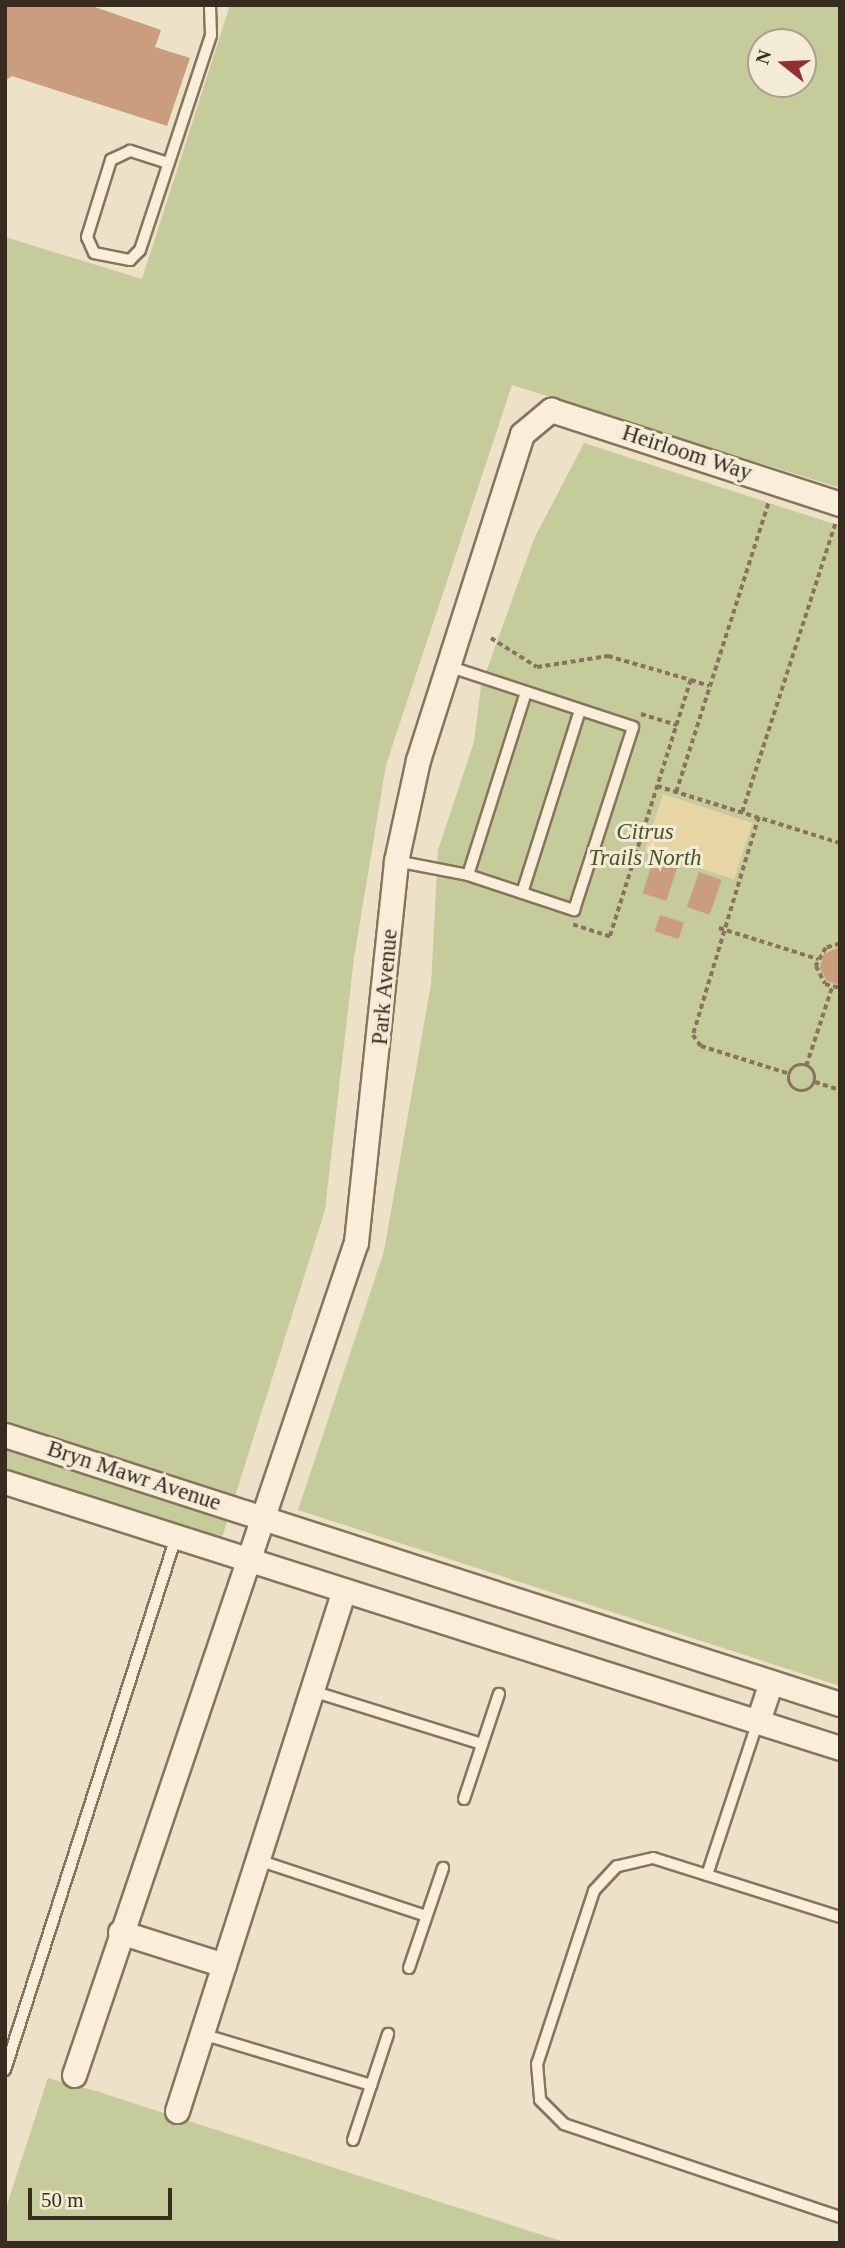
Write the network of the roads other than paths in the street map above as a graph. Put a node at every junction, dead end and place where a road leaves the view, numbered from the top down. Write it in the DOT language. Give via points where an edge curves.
graph roads {
  1 [pos="210,5"];
  2 [pos="168,163"];
  3 [pos="535,417"];
  4 [pos="838,513"];
  5 [pos="448,666"];
  6 [pos="526,692"];
  7 [pos="580,710"];
  8 [pos="396,860"];
  9 [pos="468,875"];
  10 [pos="522,893"];
  11 [pos="5,1435"];
  12 [pos="5,1482"];
  13 [pos="262,1516"];
  14 [pos="176,1537"];
  15 [pos="246,1559"];
  16 [pos="344,1590"];
  17 [pos="771,1682"];
  18 [pos="312,1691"];
  19 [pos="499,1695"];
  20 [pos="840,1704"];
  21 [pos="758,1721"];
  22 [pos="482,1744"];
  23 [pos="840,1748"];
  24 [pos="464,1799"];
  25 [pos="258,1860"];
  26 [pos="443,1868"];
  27 [pos="707,1875"];
  28 [pos="426,1916"];
  29 [pos="840,1917"];
  30 [pos="120,1932"];
  31 [pos="224,1965"];
  32 [pos="409,1968"];
  33 [pos="202,2034"];
  34 [pos="388,2034"];
  35 [pos="5,2070"];
  36 [pos="74,2074"];
  37 [pos="371,2085"];
  38 [pos="177,2111"];
  39 [pos="353,2140"];
  40 [pos="840,2217"];
  1 -- 2 [label="lane" via="211,35"];
  2 -- 2 [label="lane" via="140,250 131,260 94,253 87,237 111,160 130,151"];
  3 -- 4 [label="street, Heirloom Way" via="551,410 578,417"];
  3 -- 5 [label="street, Park Avenue" via="522,434"];
  5 -- 6 [label="lane"];
  5 -- 8 [label="street, Park Avenue"];
  6 -- 7 [label="lane"];
  6 -- 9 [label="lane"];
  7 -- 10 [label="lane"];
  7 -- 10 [label="lane" via="634,727 574,910"];
  8 -- 9 [label="lane"];
  8 -- 13 [label="street, Park Avenue" via="356,1242"];
  9 -- 10 [label="lane"];
  11 -- 13 [label="street, Bryn Mawr Avenue"];
  12 -- 14 [label="street, Bryn Mawr Avenue"];
  13 -- 15 [label="street, Park Avenue"];
  13 -- 17 [label="street, Bryn Mawr Avenue"];
  14 -- 15 [label="street, Bryn Mawr Avenue"];
  14 -- 35 [label="lane"];
  15 -- 16 [label="street, Bryn Mawr Avenue"];
  15 -- 30 [label="street, Park Avenue"];
  16 -- 18 [label="street"];
  16 -- 21 [label="street, Bryn Mawr Avenue"];
  17 -- 20 [label="street, Bryn Mawr Avenue"];
  17 -- 21 [label="street"];
  18 -- 22 [label="lane"];
  18 -- 25 [label="street"];
  19 -- 22 [label="lane"];
  21 -- 23 [label="street, Bryn Mawr Avenue"];
  21 -- 27 [label="lane"];
  22 -- 24 [label="lane"];
  25 -- 28 [label="lane"];
  25 -- 31 [label="street"];
  26 -- 28 [label="lane"];
  27 -- 29 [label="lane"];
  27 -- 40 [label="lane" via="653,1858 617,1866 594,1891 537,2064 540,2100 564,2124"];
  28 -- 32 [label="lane"];
  30 -- 31 [label="street"];
  30 -- 36 [label="street, Park Avenue"];
  31 -- 33 [label="street"];
  33 -- 37 [label="lane"];
  33 -- 38 [label="street"];
  34 -- 37 [label="lane"];
  37 -- 39 [label="lane"];
}
